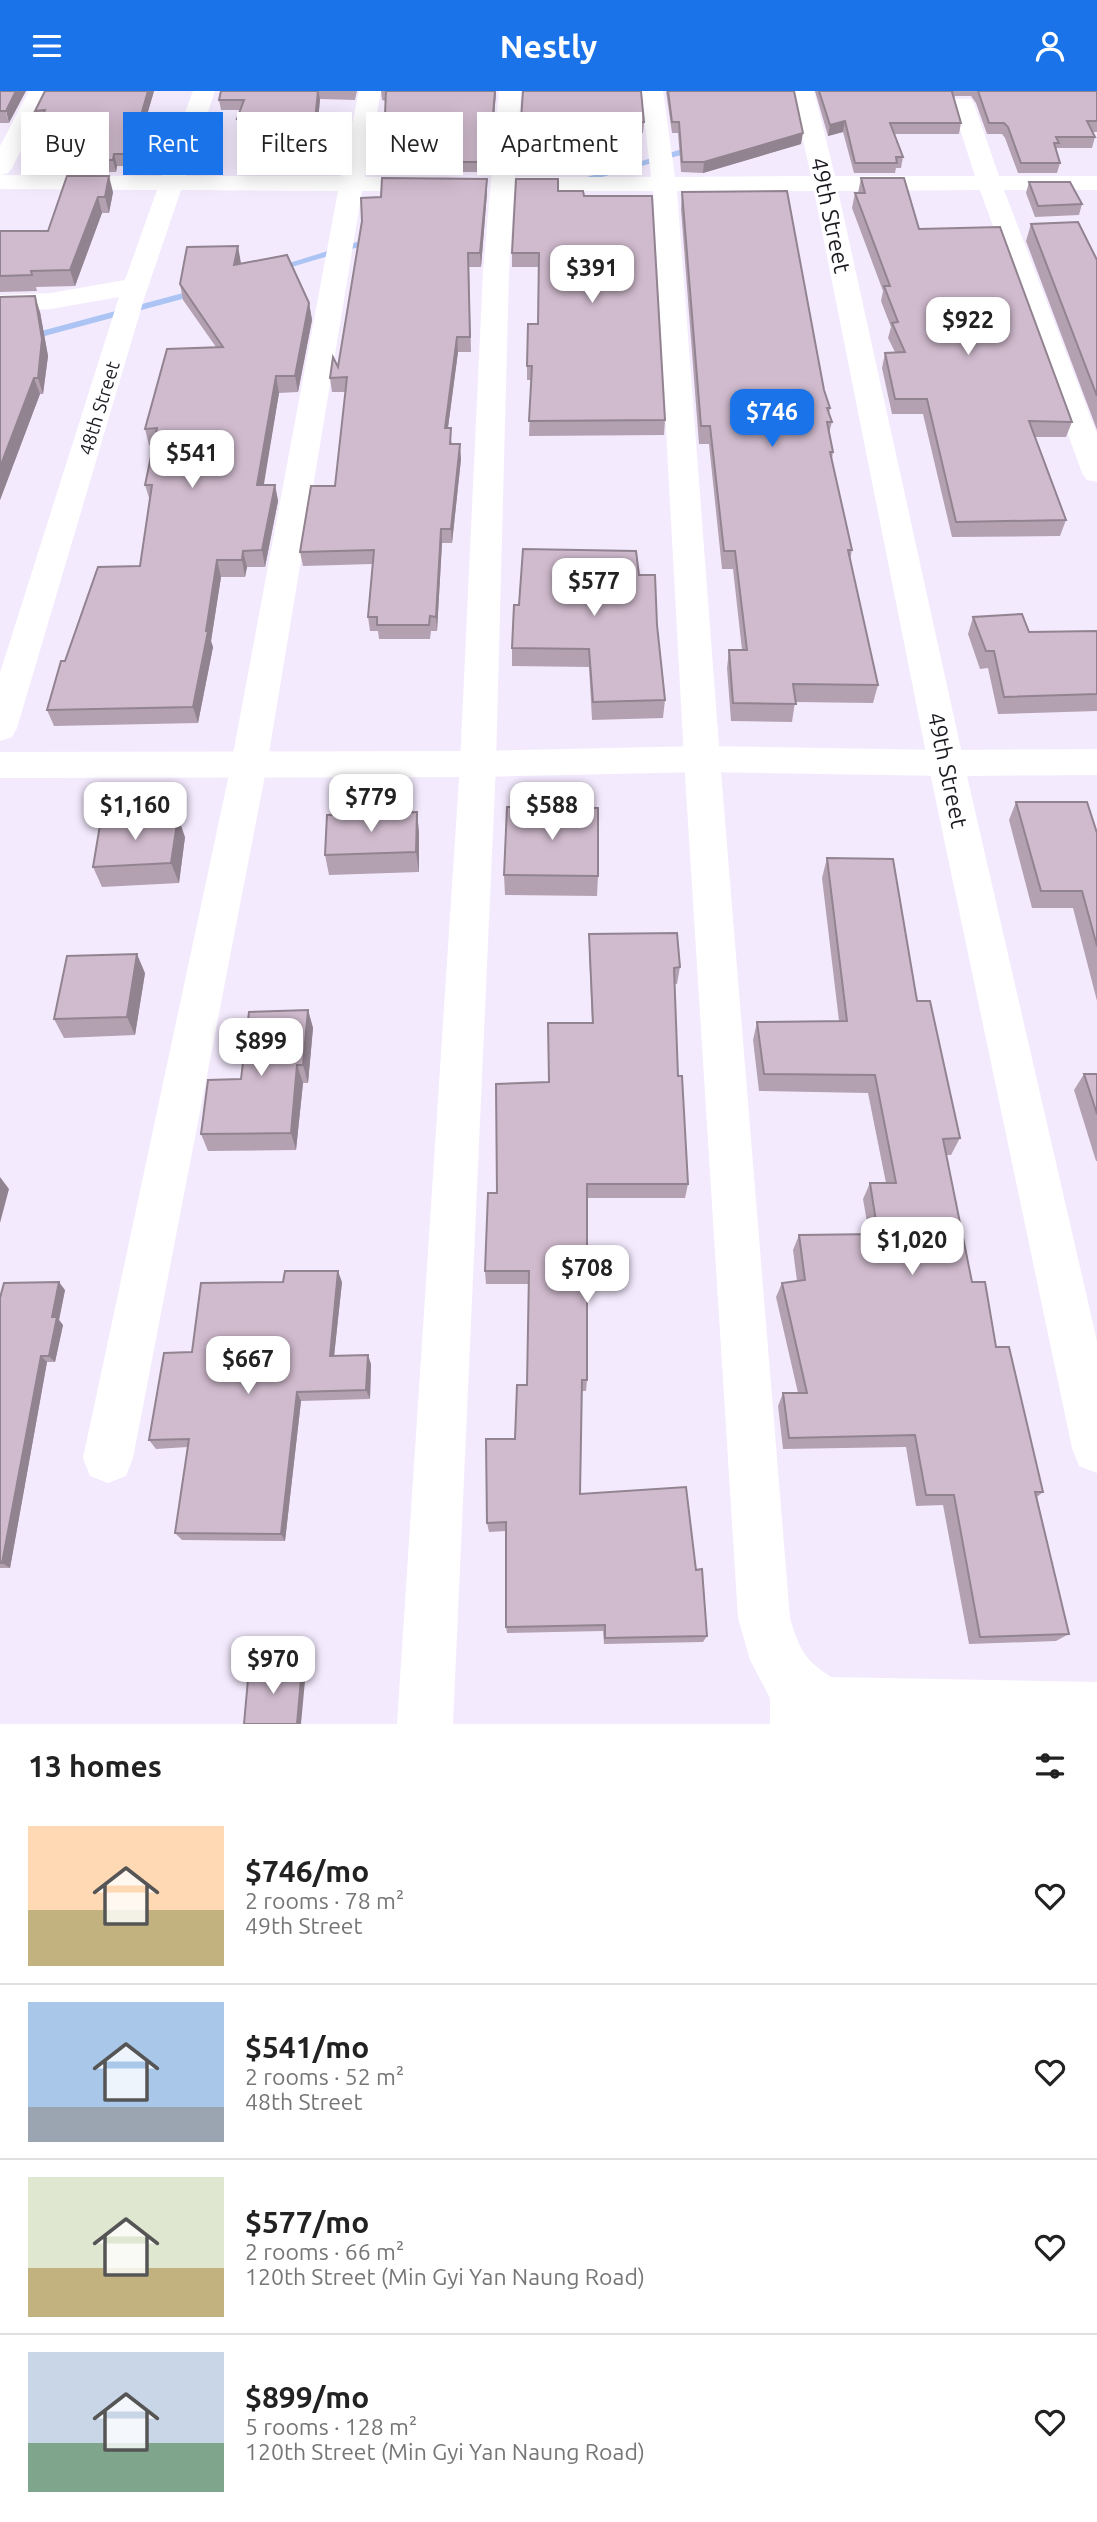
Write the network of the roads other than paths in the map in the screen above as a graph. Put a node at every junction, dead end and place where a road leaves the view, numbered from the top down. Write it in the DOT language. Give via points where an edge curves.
graph roads {
  1 [pos="40,91"];
  2 [pos="204,91"];
  3 [pos="370,91"];
  4 [pos="510,91"];
  5 [pos="652,91"];
  6 [pos="806,104"];
  7 [pos="963,104"];
  8 [pos="661,165"];
  9 [pos="0,168"];
  10 [pos="173,182"];
  11 [pos="0,183"];
  12 [pos="989,183"];
  13 [pos="1097,183"];
  14 [pos="352,184"];
  15 [pos="825,184"];
  16 [pos="488,190"];
  17 [pos="133,293"];
  18 [pos="0,303"];
  19 [pos="1097,473"];
  20 [pos="0,728"];
  21 [pos="702,759"];
  22 [pos="1097,762"];
  23 [pos="478,764"];
  24 [pos="946,764"];
  25 [pos="0,765"];
  26 [pos="249,765"];
  27 [pos="1097,1448"];
  28 [pos="108,1458"];
  29 [pos="797,1706"];
  30 [pos="1097,1709"];
  31 [pos="425,1724"];
  1 -- 9 [label="street"];
  2 -- 10 [label="street, 48th Street"];
  3 -- 14 [label="street"];
  4 -- 16 [label="street"];
  5 -- 8 [label="street"];
  6 -- 15 [label="street, 49th Street"];
  7 -- 12 [label="street"];
  8 -- 15 [label="street"];
  8 -- 16 [label="street"];
  8 -- 21 [label="street"];
  10 -- 11 [label="street"];
  10 -- 14 [label="street"];
  10 -- 17 [label="street, 48th Street"];
  12 -- 13 [label="street"];
  12 -- 15 [label="street"];
  12 -- 19 [label="street"];
  14 -- 16 [label="street"];
  14 -- 26 [label="street"];
  15 -- 24 [label="street, 49th Street"];
  16 -- 23 [label="street"];
  17 -- 18 [label="street"];
  17 -- 20 [label="street, 48th Street"];
  21 -- 23 [label="street"];
  21 -- 24 [label="street"];
  21 -- 29 [label="street" via="764,1618 776,1663"];
  22 -- 24 [label="street"];
  23 -- 26 [label="street"];
  23 -- 31 [label="street"];
  24 -- 27 [label="street, 49th Street"];
  25 -- 26 [label="street"];
  26 -- 28 [label="street"];
  29 -- 30 [label="street"];
}
